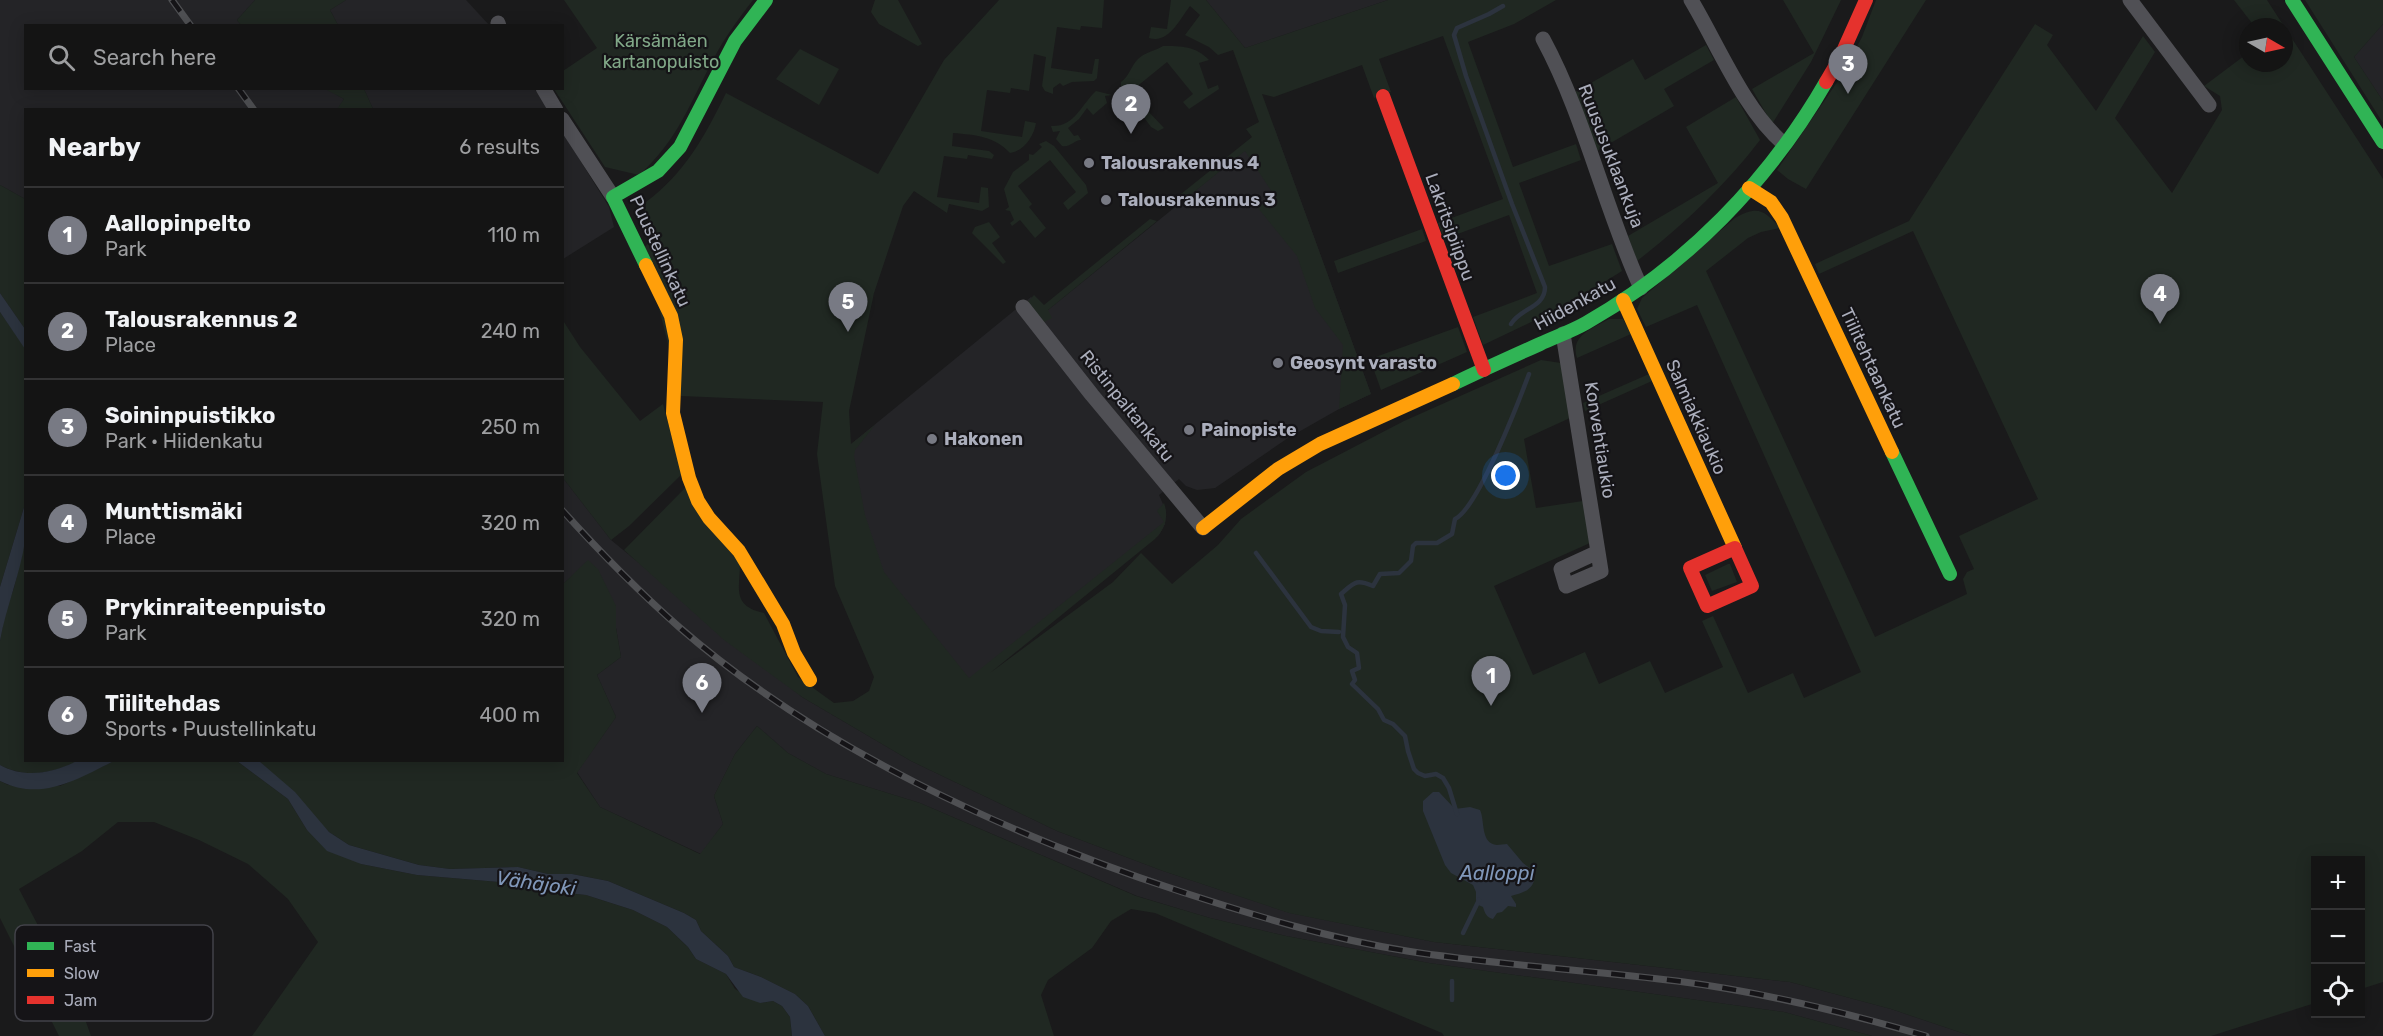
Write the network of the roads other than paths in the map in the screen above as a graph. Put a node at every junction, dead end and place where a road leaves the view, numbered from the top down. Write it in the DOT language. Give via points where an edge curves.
graph roads {
  1 [pos="766,0"];
  2 [pos="1691,0"];
  3 [pos="1866,0"];
  4 [pos="2130,0"];
  5 [pos="2292,0"];
  6 [pos="1543,39"];
  7 [pos="544,90"];
  8 [pos="1383,96"];
  9 [pos="2209,105"];
  10 [pos="555,108"];
  11 [pos="564,122"];
  12 [pos="2383,142"];
  13 [pos="1784,144"];
  14 [pos="1749,188"];
  15 [pos="613,197"];
  16 [pos="1641,288"];
  17 [pos="1623,300"];
  18 [pos="1023,307"];
  19 [pos="1563,334"];
  20 [pos="1484,370"];
  21 [pos="1203,528"];
  22 [pos="1735,548"];
  23 [pos="1598,552"];
  24 [pos="1950,574"];
  25 [pos="810,680"];
  1 -- 15 [label="street, Puustellinkatu" via="735,41 680,147 658,171"];
  2 -- 13 [label="street" via="1747,99 1771,133"];
  3 -- 13 [label="street, Hiidenkatu" via="1837,65"];
  4 -- 9 [label="street"];
  5 -- 12 [label="street"];
  6 -- 16 [label="street, Ruususuklaankuja"];
  7 -- 10 [label="street"];
  8 -- 20 [label="street, Lakritsipiippu"];
  11 -- 15 [label="street"];
  13 -- 14 [label="street, Hiidenkatu"];
  14 -- 16 [label="street, Hiidenkatu" via="1700,240"];
  14 -- 24 [label="street, Tiilitehtaankatu" via="1771,202 1782,218"];
  15 -- 25 [label="street, Puustellinkatu" via="671,316 676,340 673,413 692,485 708,518 739,551 783,624"];
  16 -- 17 [label="street, Hiidenkatu"];
  17 -- 19 [label="street, Hiidenkatu"];
  17 -- 22 [label="street, Salmiakkiaukio"];
  18 -- 21 [label="street, Ristinpaltankatu"];
  19 -- 20 [label="street, Hiidenkatu"];
  19 -- 23 [label="street, Konvehtiaukio"];
  20 -- 21 [label="street, Hiidenkatu" via="1320,444 1278,469"];
  22 -- 22 [label="street, Salmiakkiaukio" via="1752,586 1707,606 1690,568"];
}
